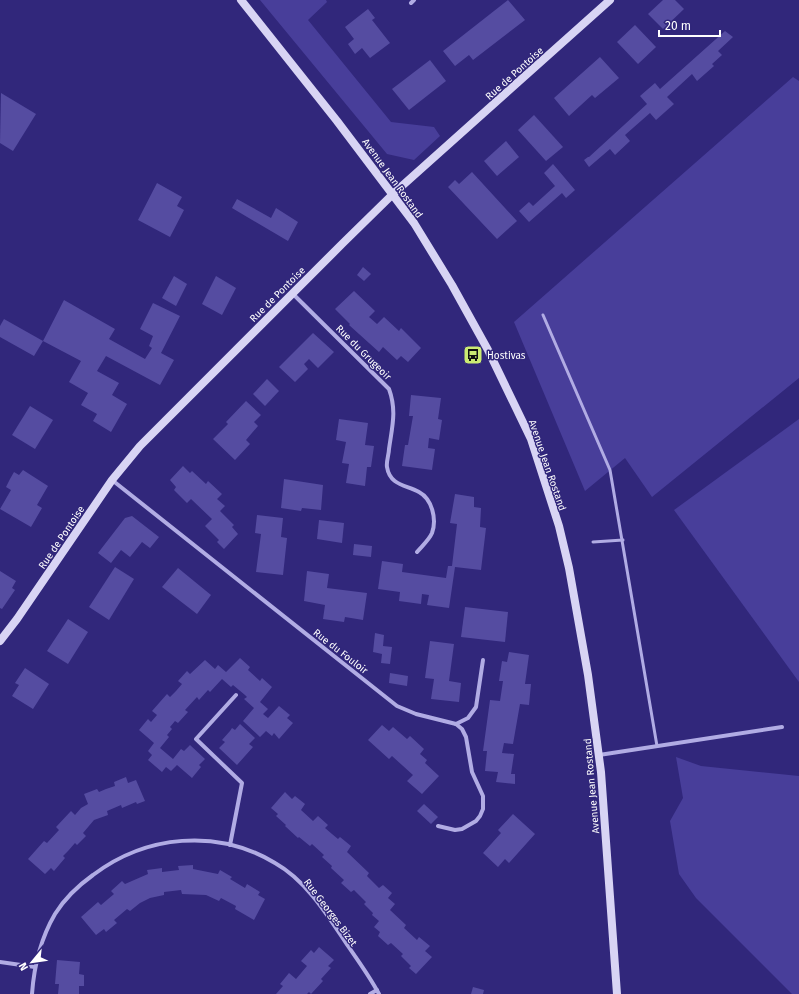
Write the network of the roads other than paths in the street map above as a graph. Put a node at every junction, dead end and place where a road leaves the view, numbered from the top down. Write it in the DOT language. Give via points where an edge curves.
graph roads {
  1 [pos="241,0"];
  2 [pos="610,0"];
  3 [pos="393,194"];
  4 [pos="292,293"];
  5 [pos="543,315"];
  6 [pos="112,480"];
  7 [pos="623,540"];
  8 [pos="594,542"];
  9 [pos="417,552"];
  10 [pos="0,641"];
  11 [pos="484,660"];
  12 [pos="236,695"];
  13 [pos="456,724"];
  14 [pos="782,727"];
  15 [pos="657,746"];
  16 [pos="600,755"];
  17 [pos="438,826"];
  18 [pos="230,845"];
  19 [pos="0,962"];
  20 [pos="35,967"];
  21 [pos="378,992"];
  22 [pos="32,994"];
  23 [pos="370,994"];
  24 [pos="617,994"];
  1 -- 3 [label="street, Avenue Jean Rostand"];
  2 -- 3 [label="street, Rue de Pontoise"];
  3 -- 4 [label="street, Rue de Pontoise"];
  3 -- 16 [label="street, Avenue Jean Rostand" via="452,285 501,374 531,439 557,519 569,568"];
  4 -- 6 [label="street, Rue de Pontoise" via="140,446"];
  4 -- 9 [label="street, Rue du Grugeoir" via="389,389 394,411 387,467 393,479 399,484 424,496 433,512 432,534"];
  5 -- 7 [label="lane" via="610,470"];
  6 -- 10 [label="street, Rue de Pontoise"];
  6 -- 13 [label="street, Rue du Fouloir" via="397,706 416,714"];
  7 -- 8 [label="lane"];
  7 -- 15 [label="lane"];
  11 -- 13 [label="street" via="476,707 468,718"];
  12 -- 18 [label="street" via="196,739 242,783"];
  13 -- 17 [label="street" via="466,737 474,780 481,791 484,803 480,816 469,826 455,830"];
  14 -- 15 [label="street"];
  15 -- 16 [label="street"];
  16 -- 24 [label="street, Avenue Jean Rostand"];
  18 -- 20 [label="street, Rue Georges Bizet" via="197,840 170,841 143,848 114,861 75,889 56,913 47,930"];
  18 -- 21 [label="street, Rue Georges Bizet" via="269,860 298,881 336,929"];
  19 -- 20 [label="street"];
  20 -- 22 [label="street, Rue Georges Bizet"];
  21 -- 23 [label="street"];
}
